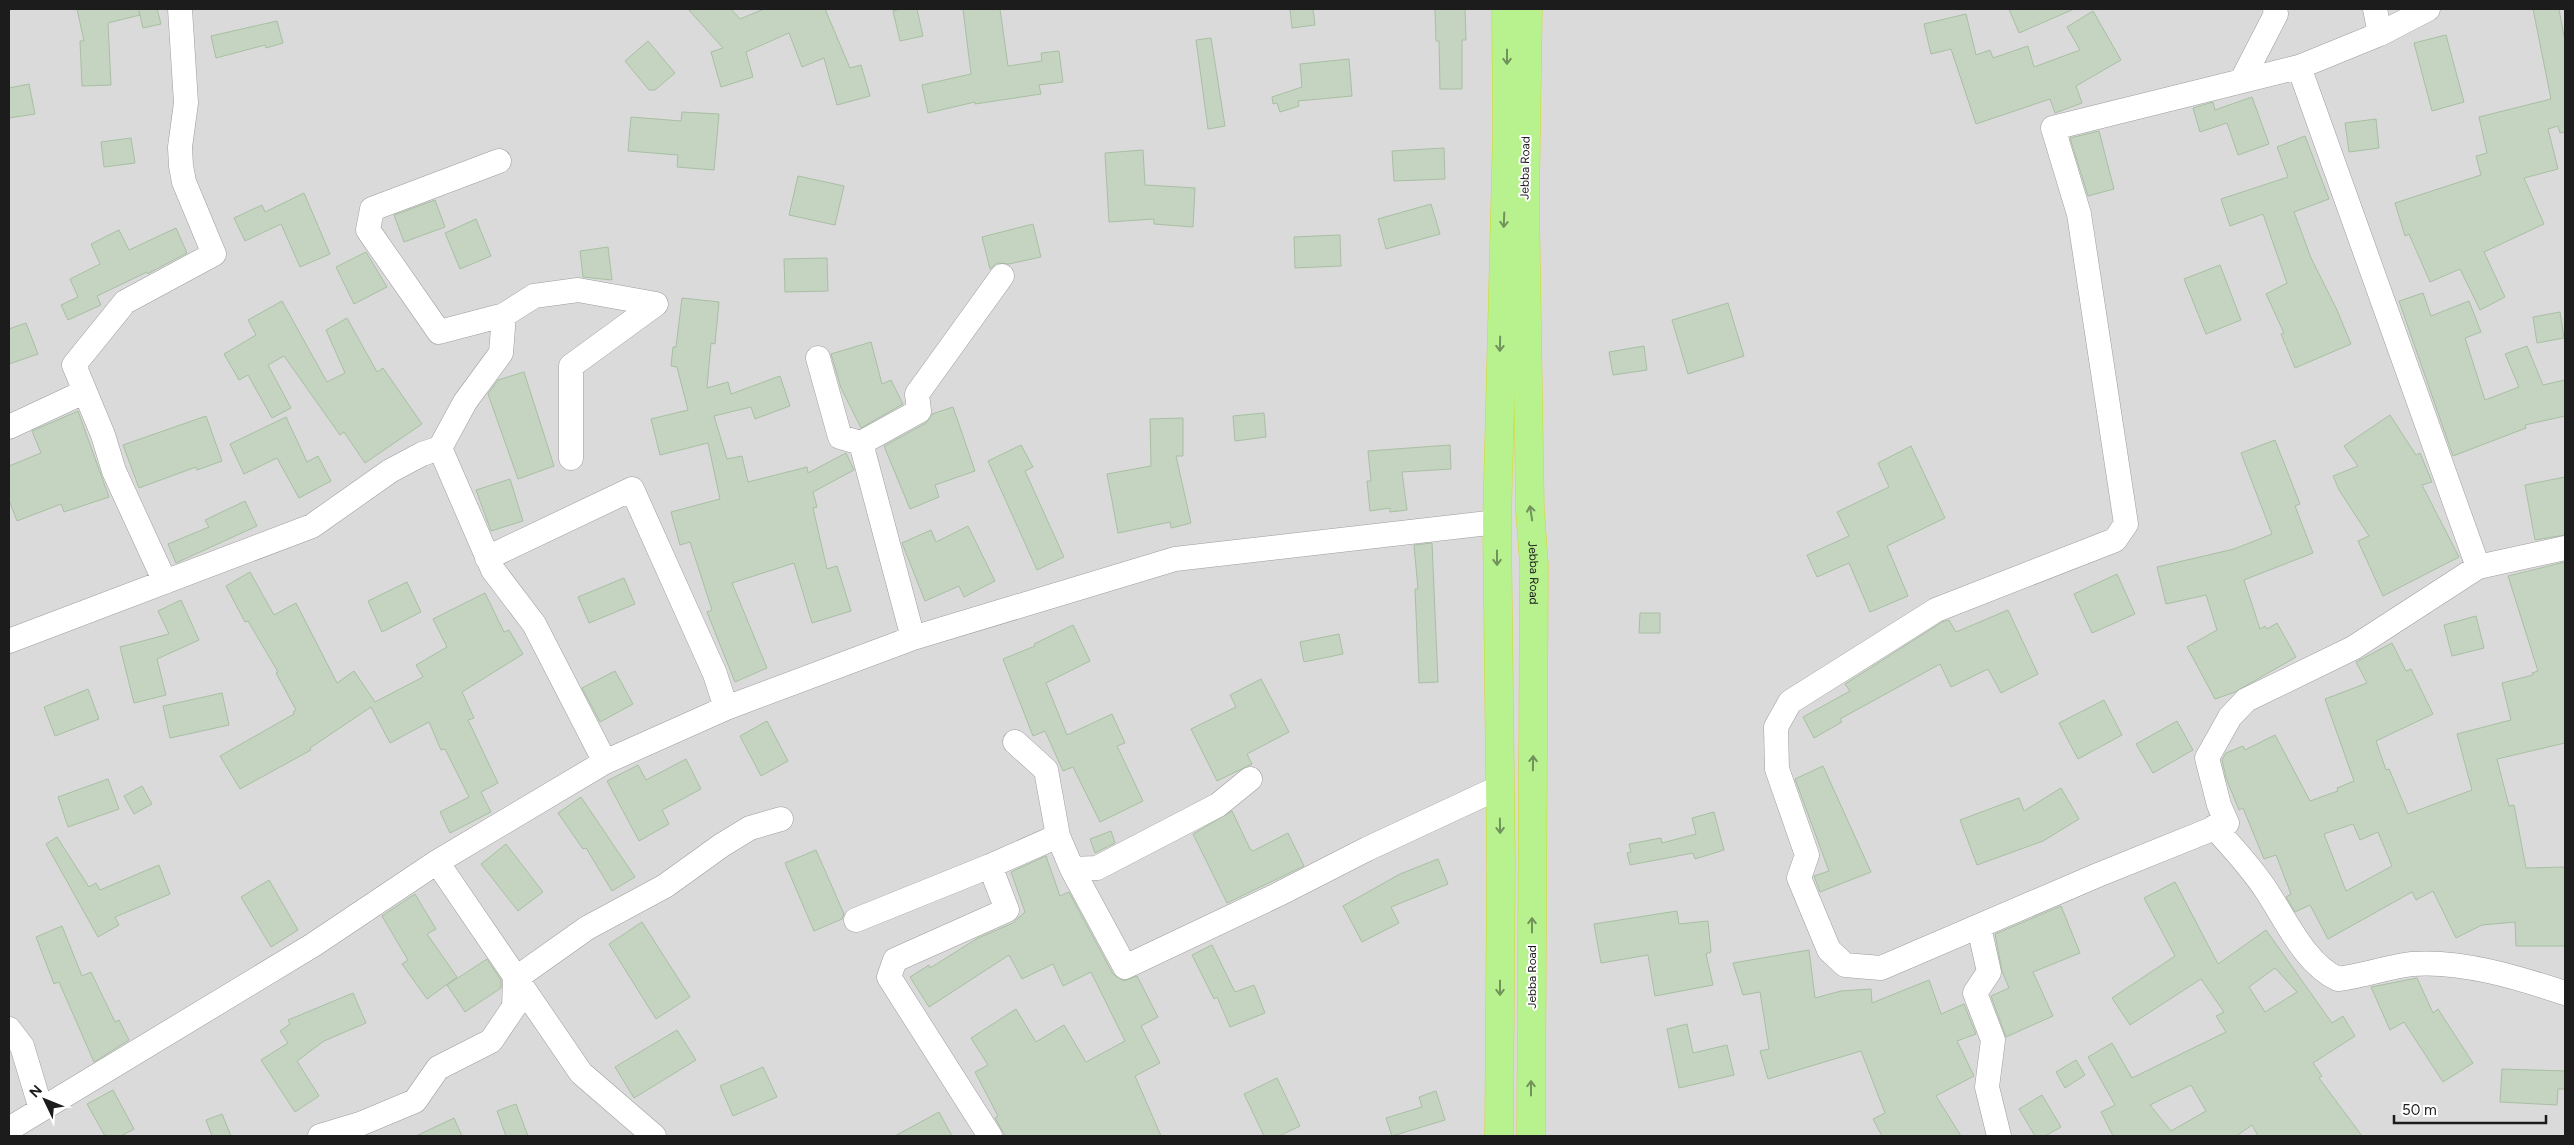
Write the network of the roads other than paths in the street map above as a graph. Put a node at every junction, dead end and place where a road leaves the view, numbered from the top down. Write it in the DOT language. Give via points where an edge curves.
graph roads {
  1 [pos="180,9"];
  2 [pos="1506,9"];
  3 [pos="1528,9"];
  4 [pos="2275,9"];
  5 [pos="2375,9"];
  6 [pos="2428,9"];
  7 [pos="2380,34"];
  8 [pos="2299,67"];
  9 [pos="2242,80"];
  10 [pos="499,161"];
  11 [pos="1002,276"];
  12 [pos="504,316"];
  13 [pos="818,358"];
  14 [pos="84,392"];
  15 [pos="9,427"];
  16 [pos="861,443"];
  17 [pos="440,448"];
  18 [pos="571,458"];
  19 [pos="1497,522"];
  20 [pos="2565,548"];
  21 [pos="487,558"];
  22 [pos="2478,567"];
  23 [pos="165,582"];
  24 [pos="912,638"];
  25 [pos="9,641"];
  26 [pos="726,708"];
  27 [pos="1016,742"];
  28 [pos="605,762"];
  29 [pos="1250,780"];
  30 [pos="1500,787"];
  31 [pos="781,819"];
  32 [pos="2214,827"];
  33 [pos="1058,836"];
  34 [pos="437,862"];
  35 [pos="990,866"];
  36 [pos="1072,869"];
  37 [pos="856,920"];
  38 [pos="1979,927"];
  39 [pos="515,979"];
  40 [pos="2565,994"];
  41 [pos="9,1029"];
  42 [pos="41,1109"];
  43 [pos="9,1129"];
  44 [pos="360,1132"];
  45 [pos="320,1136"];
  46 [pos="654,1136"];
  47 [pos="990,1136"];
  48 [pos="1499,1136"];
  49 [pos="1531,1136"];
  50 [pos="1999,1136"];
  1 -- 14 [label="street" via="186,103 180,147 181,166 184,182 214,254 125,302 74,365"];
  2 -- 19 [label="highway, Jebba Road, one-way" via="1507,132"];
  49 -- 3 [label="highway, Jebba Road, one-way" via="1534,565 1530,510 1525,201"];
  4 -- 9 [label="street" via="2276,14"];
  5 -- 7 [label="street"];
  6 -- 7 [label="street"];
  7 -- 8 [label="street"];
  8 -- 9 [label="street"];
  8 -- 22 [label="street"];
  9 -- 38 [label="street" via="2053,128 2079,214 2126,511 2126,524 2115,540 1936,610 1790,702 1776,727 1777,769 1807,855 1799,878 1829,950 1845,965 1881,968"];
  10 -- 12 [label="street" via="372,209 368,230 438,332"];
  11 -- 16 [label="street" via="918,394 919,411"];
  12 -- 17 [label="street" via="501,353 465,402"];
  12 -- 18 [label="street" via="534,296 578,290 656,304 571,366"];
  13 -- 16 [label="street" via="840,436"];
  14 -- 15 [label="street"];
  14 -- 23 [label="street" via="114,471"];
  16 -- 24 [label="street"];
  17 -- 21 [label="street"];
  17 -- 23 [label="street" via="390,471 312,526"];
  19 -- 24 [label="street" via="1175,559"];
  19 -- 30 [label="highway, Jebba Road, one-way"];
  20 -- 22 [label="street"];
  21 -- 26 [label="street" via="632,489 715,674"];
  21 -- 28 [label="street" via="492,570 534,624"];
  22 -- 32 [label="street" via="2353,648 2246,700 2230,717 2207,758 2227,823"];
  23 -- 25 [label="street"];
  24 -- 26 [label="street"];
  26 -- 28 [label="street"];
  27 -- 33 [label="street" via="1046,770"];
  28 -- 34 [label="street"];
  29 -- 36 [label="street" via="1218,805 1097,868"];
  30 -- 36 [label="street" via="1125,967"];
  30 -- 48 [label="highway, Jebba Road, one-way"];
  31 -- 39 [label="street" via="750,828 665,886 587,928"];
  32 -- 38 [label="street"];
  32 -- 40 [label="street" via="2266,889 2310,960 2326,974 2338,979 2414,964 2465,967 2513,976"];
  33 -- 35 [label="street"];
  33 -- 36 [label="street"];
  34 -- 39 [label="street"];
  34 -- 42 [label="street" via="313,945"];
  35 -- 37 [label="street"];
  35 -- 47 [label="street" via="1007,910 896,960 889,977"];
  38 -- 50 [label="street" via="1989,972 1975,993 1993,1040 1987,1087"];
  39 -- 44 [label="street" via="514,1007 491,1041 438,1068 415,1101"];
  39 -- 46 [label="street" via="581,1073"];
  41 -- 42 [label="street" via="22,1046"];
  42 -- 43 [label="street"];
  44 -- 45 [label="street"];
}
